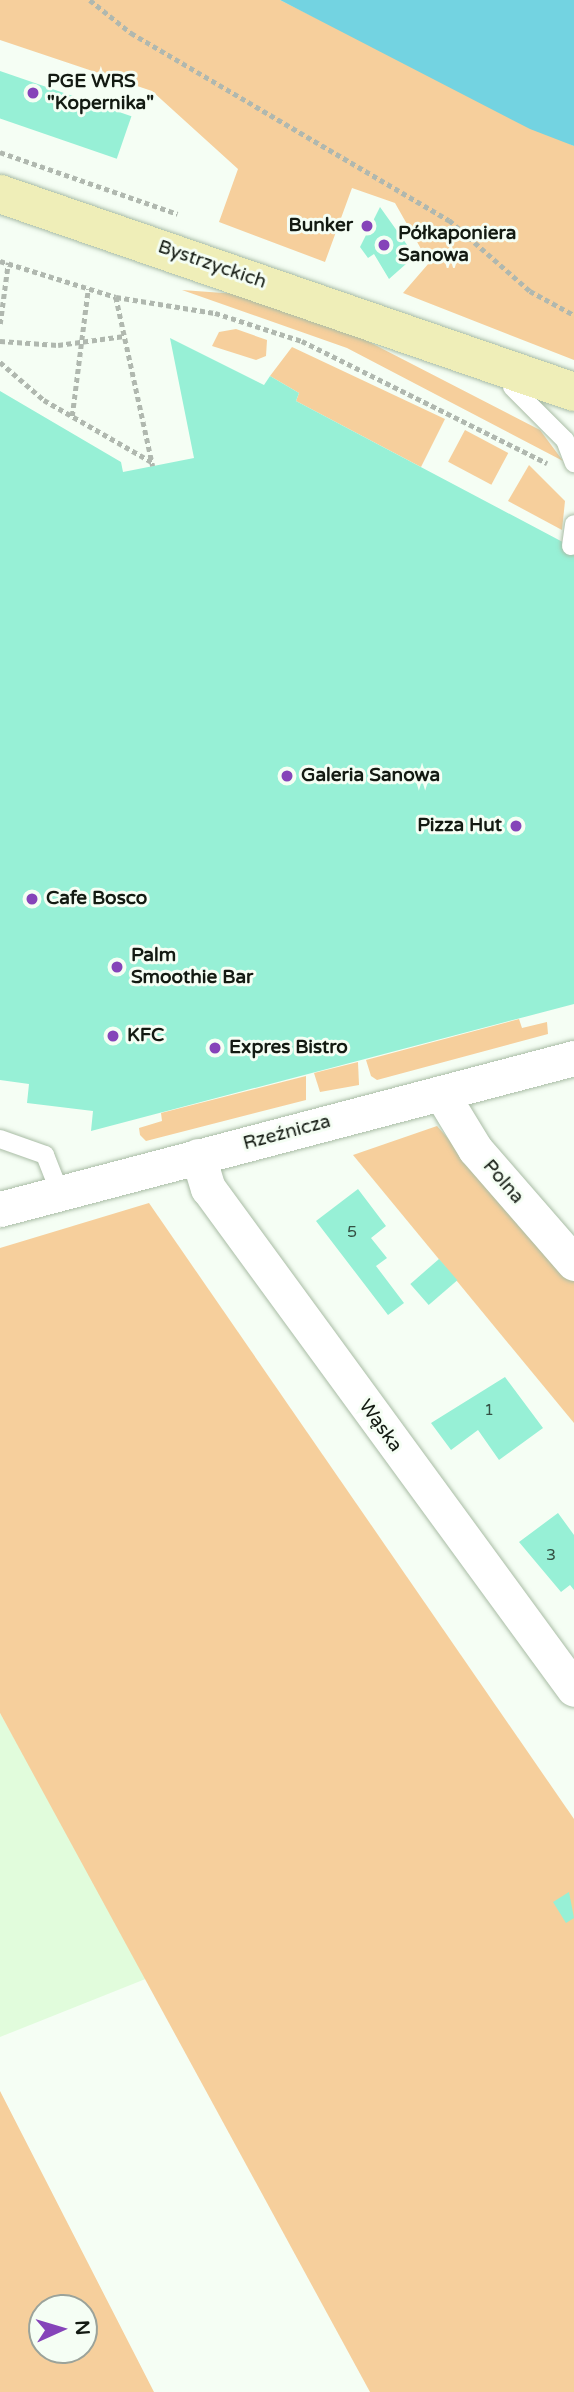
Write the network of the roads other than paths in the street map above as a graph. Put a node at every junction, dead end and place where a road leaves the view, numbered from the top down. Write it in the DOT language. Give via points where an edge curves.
graph roads {
  1 [pos="0,194"];
  2 [pos="423,339"];
  3 [pos="512,387"];
  4 [pos="574,392"];
  5 [pos="574,418"];
  6 [pos="574,463"];
  7 [pos="574,524"];
  8 [pos="571,547"];
  9 [pos="574,1058"];
  10 [pos="441,1093"];
  11 [pos="0,1139"];
  12 [pos="198,1156"];
  13 [pos="60,1193"];
  14 [pos="0,1209"];
  15 [pos="574,1264"];
  16 [pos="574,1689"];
  1 -- 2 [label="street, Bystrzyckich"];
  2 -- 3 [label="street, Bystrzyckich"];
  2 -- 4 [label="street, Bystrzyckich"];
  3 -- 5 [label="street, Bystrzyckich"];
  3 -- 6 [label="lane" via="565,440"];
  7 -- 8 [label="lane"];
  9 -- 10 [label="street, Rzeźnicza"];
  10 -- 12 [label="street, Rzeźnicza"];
  10 -- 15 [label="street, Polna" via="475,1149"];
  11 -- 13 [label="lane" via="45,1155"];
  12 -- 13 [label="street, Rzeźnicza"];
  12 -- 16 [label="street, Wąska" via="208,1188"];
  13 -- 14 [label="street, Rzeźnicza"];
}
